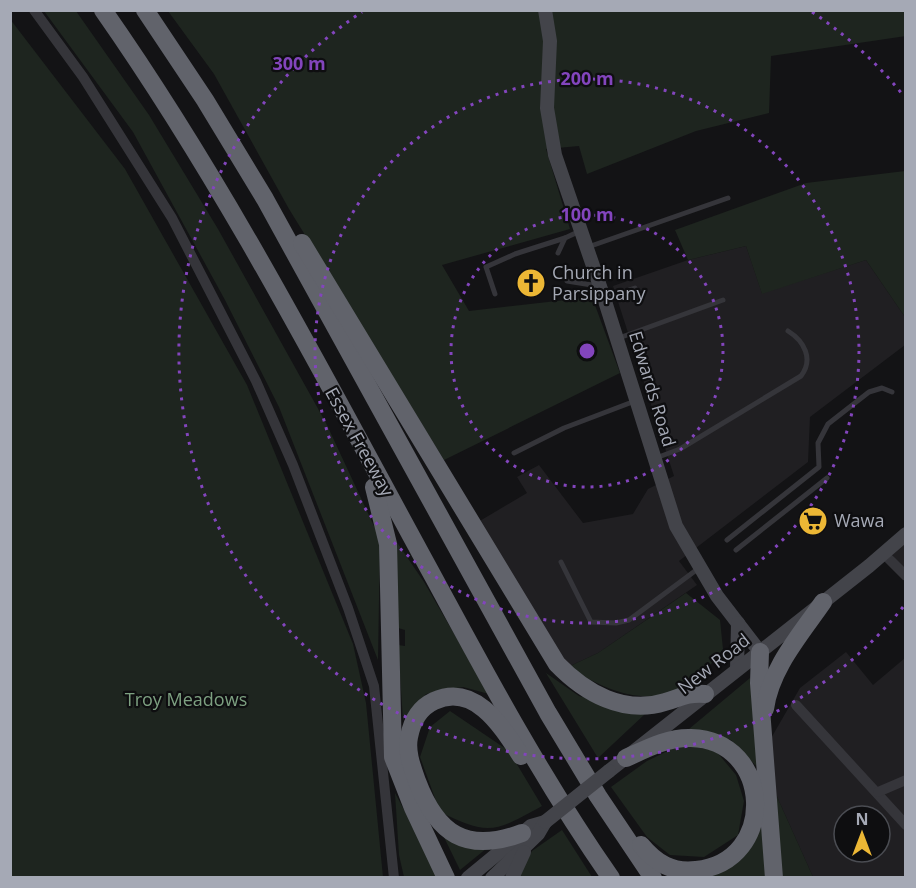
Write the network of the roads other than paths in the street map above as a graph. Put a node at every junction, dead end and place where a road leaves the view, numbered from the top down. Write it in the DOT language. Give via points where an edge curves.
graph roads {
  1 [pos="34,10"];
  2 [pos="103,10"];
  3 [pos="145,10"];
  4 [pos="545,10"];
  5 [pos="728,198"];
  6 [pos="265,199"];
  7 [pos="581,230"];
  8 [pos="566,238"];
  9 [pos="587,247"];
  10 [pos="558,253"];
  11 [pos="567,281"];
  12 [pos="635,288"];
  13 [pos="602,292"];
  14 [pos="495,294"];
  15 [pos="723,300"];
  16 [pos="788,331"];
  17 [pos="617,338"];
  18 [pos="892,392"];
  19 [pos="637,400"];
  20 [pos="354,432"];
  21 [pos="514,453"];
  22 [pos="655,459"];
  23 [pos="827,478"];
  24 [pos="906,534"];
  25 [pos="728,540"];
  26 [pos="736,550"];
  27 [pos="884,554"];
  28 [pos="561,562"];
  29 [pos="699,568"];
  30 [pos="906,576"];
  31 [pos="823,602"];
  32 [pos="738,623"];
  33 [pos="760,652"];
  34 [pos="737,669"];
  35 [pos="705,694"];
  36 [pos="796,705"];
  37 [pos="763,737"];
  38 [pos="626,758"];
  39 [pos="906,780"];
  40 [pos="878,792"];
  41 [pos="424,800"];
  42 [pos="906,825"];
  43 [pos="625,837"];
  44 [pos="525,838"];
  45 [pos="586,842"];
  46 [pos="393,878"];
  47 [pos="446,878"];
  48 [pos="457,878"];
  49 [pos="468,878"];
  50 [pos="492,878"];
  51 [pos="512,878"];
  52 [pos="611,878"];
  53 [pos="653,878"];
  54 [pos="774,878"];
  1 -- 46 [label="street" via="83,77 172,218 251,370 296,473 374,686"];
  2 -- 20 [label="highway, Essex Freeway" via="218,186"];
  3 -- 6 [label="highway, Essex Freeway"];
  4 -- 7 [label="street, Edwards Road" via="550,41 549,130"];
  5 -- 9 [label="lane"];
  6 -- 35 [label="highway" via="278,205 557,664 581,687 614,701 645,704 686,693"];
  6 -- 43 [label="highway, Essex Freeway" via="543,702"];
  7 -- 8 [label="lane"];
  7 -- 9 [label="street, Edwards Road"];
  8 -- 10 [label="lane"];
  8 -- 14 [label="lane" via="486,267"];
  9 -- 13 [label="street, Edwards Road"];
  11 -- 13 [label="lane"];
  12 -- 13 [label="lane"];
  13 -- 17 [label="street, Edwards Road"];
  15 -- 17 [label="lane"];
  16 -- 22 [label="lane" via="800,340 807,353 807,367 801,376 680,449"];
  17 -- 19 [label="street, Edwards Road"];
  18 -- 25 [label="lane" via="882,388 868,392 828,424 818,443 819,467"];
  19 -- 21 [label="lane" via="564,428"];
  19 -- 22 [label="street, Edwards Road"];
  20 -- 45 [label="highway, Essex Freeway" via="497,693"];
  20 -- 47 [label="highway" via="380,503 388,544 393,757"];
  22 -- 29 [label="street, Edwards Road" via="676,526"];
  23 -- 26 [label="lane"];
  24 -- 27 [label="street, New Road"];
  27 -- 30 [label="street"];
  27 -- 31 [label="street, New Road"];
  28 -- 29 [label="lane" via="591,622 607,623 629,620"];
  29 -- 32 [label="street, Edwards Road"];
  31 -- 33 [label="street, New Road"];
  31 -- 37 [label="highway" via="772,682"];
  32 -- 33 [label="street, Edwards Road"];
  32 -- 34 [label="street"];
  33 -- 34 [label="street, New Road"];
  33 -- 37 [label="highway"];
  34 -- 35 [label="street, New Road"];
  35 -- 38 [label="street, New Road"];
  36 -- 40 [label="street"];
  37 -- 54 [label="highway"];
  38 -- 43 [label="highway" via="679,739 714,742 742,764 750,775 756,798 753,825 743,844 728,859 704,869 669,868 650,856 638,842"];
  38 -- 44 [label="street, New Road, bridge" via="545,822 531,826"];
  39 -- 40 [label="street"];
  40 -- 42 [label="street"];
  41 -- 44 [label="highway" via="437,820 464,839 489,842"];
  41 -- 45 [label="highway" via="408,752 412,726 418,714 433,702 462,697 490,714 575,839"];
  41 -- 48 [label="highway"];
  43 -- 53 [label="highway, Essex Freeway"];
  44 -- 49 [label="street, New Road"];
  44 -- 50 [label="street, New Road"];
  44 -- 51 [label="street"];
  45 -- 52 [label="highway, Essex Freeway"];
}
